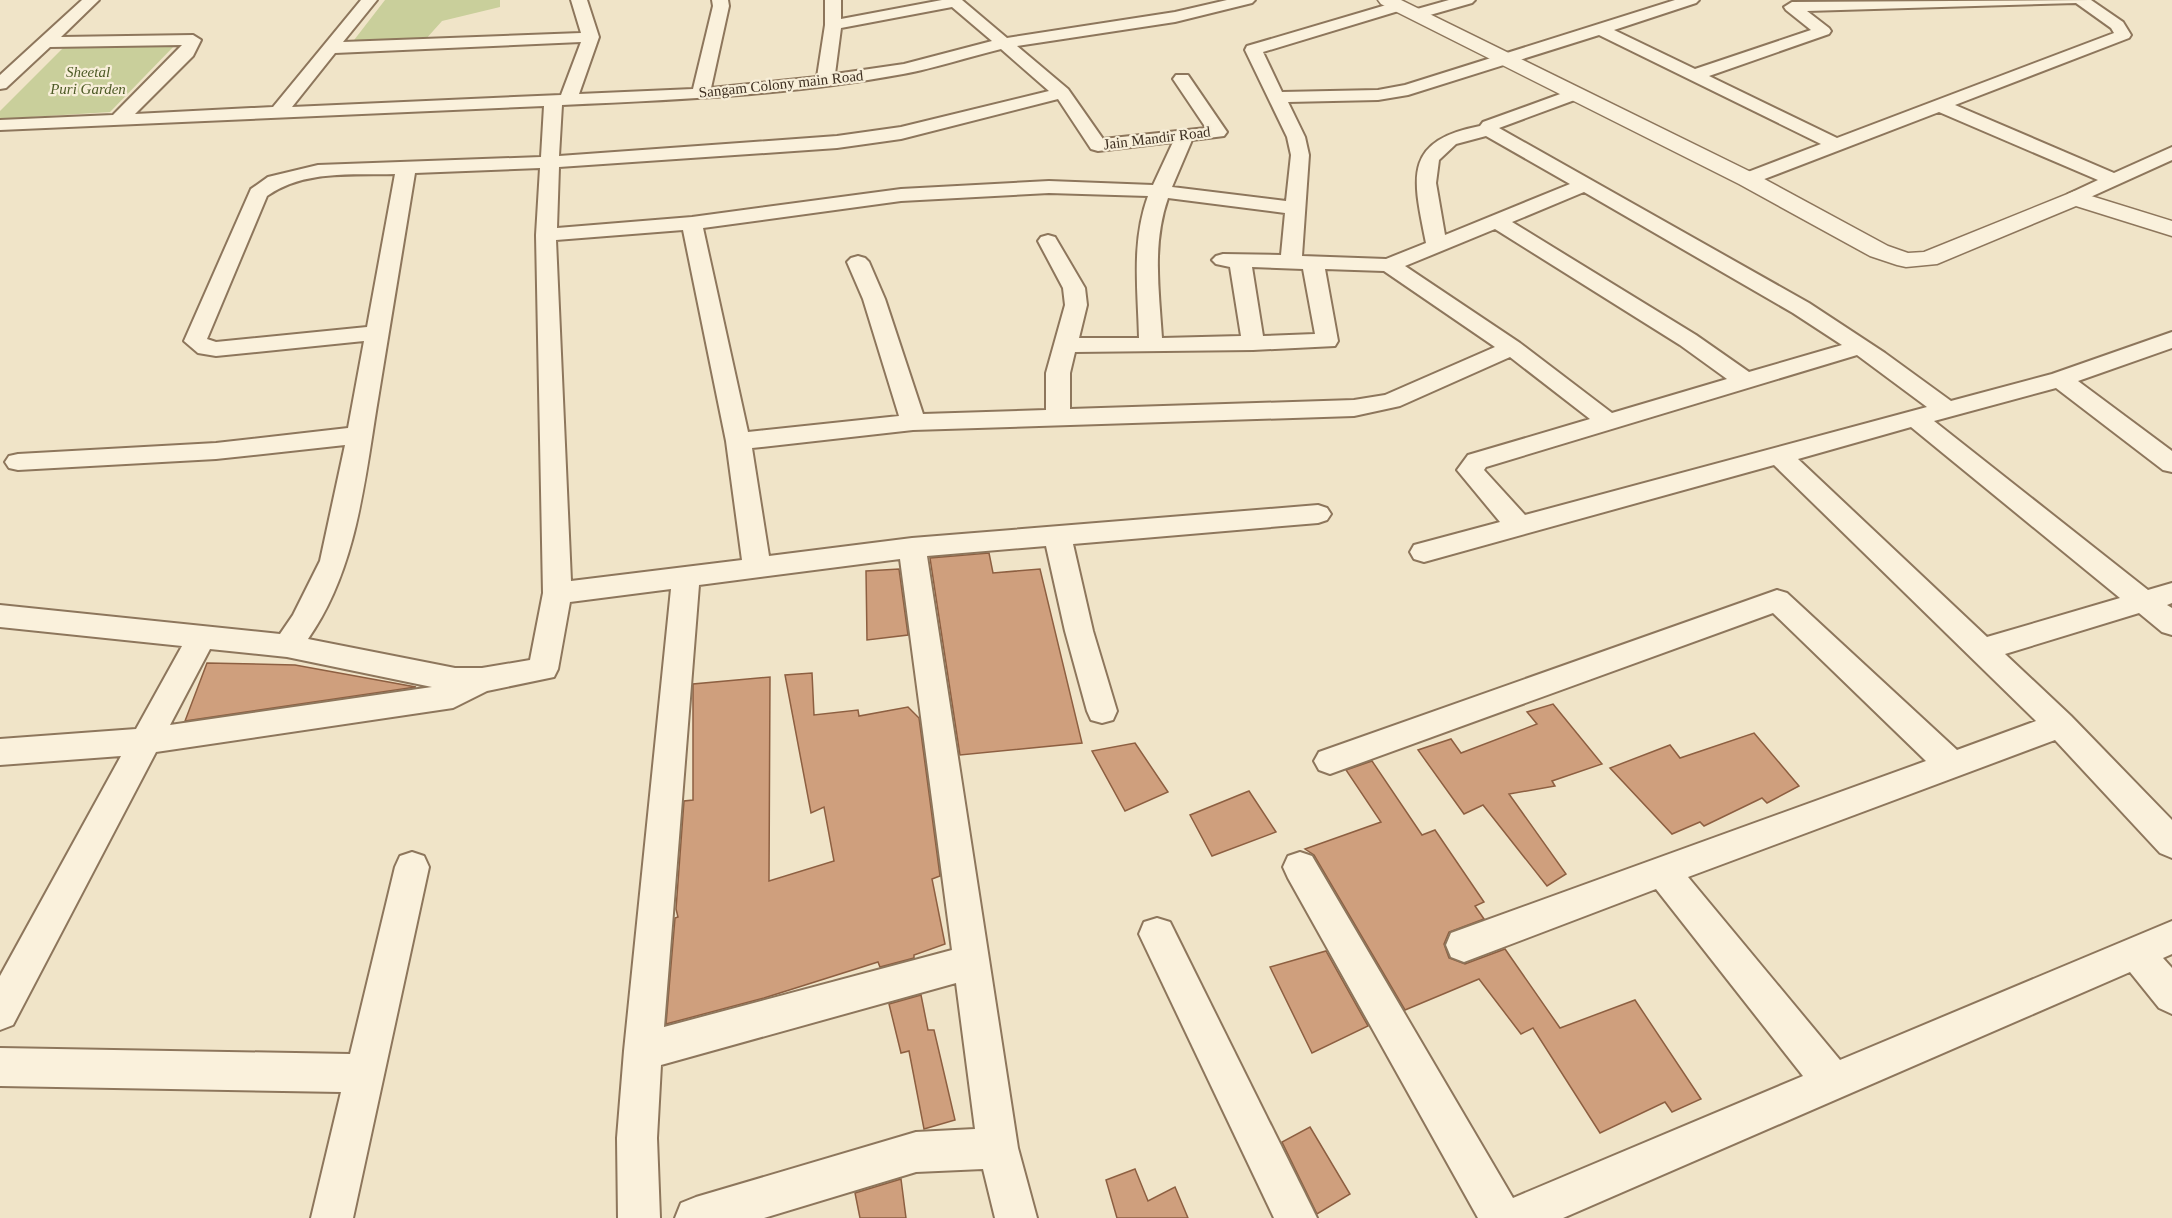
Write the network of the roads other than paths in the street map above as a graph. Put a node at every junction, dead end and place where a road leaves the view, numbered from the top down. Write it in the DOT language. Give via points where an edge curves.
graph roads {
  1 [pos="91,0"];
  2 [pos="369,0"];
  3 [pos="579,0"];
  4 [pos="720,0"];
  5 [pos="833,0"];
  6 [pos="1247,0"];
  7 [pos="1467,0"];
  8 [pos="1691,0"];
  9 [pos="2071,0"];
  10 [pos="2081,0"];
  11 [pos="955,1"];
  12 [pos="1401,7"];
  13 [pos="833,25"];
  14 [pos="1600,29"];
  15 [pos="591,37"];
  16 [pos="44,42"];
  17 [pos="1005,43"];
  18 [pos="330,48"];
  19 [pos="1506,60"];
  20 [pos="1694,75"];
  21 [pos="1182,79"];
  22 [pos="825,81"];
  23 [pos="0,84"];
  24 [pos="701,93"];
  25 [pos="1062,93"];
  26 [pos="1574,94"];
  27 [pos="1275,97"];
  28 [pos="561,99"];
  29 [pos="1939,105"];
  30 [pos="278,113"];
  31 [pos="118,120"];
  32 [pos="0,125"];
  33 [pos="1489,130"];
  34 [pos="1185,136"];
  35 [pos="1837,145"];
  36 [pos="2172,153"];
  37 [pos="550,162"];
  38 [pos="406,167"];
  39 [pos="1747,179"];
  40 [pos="2114,180"];
  41 [pos="1585,185"];
  42 [pos="1159,191"];
  43 [pos="2074,198"];
  44 [pos="1297,208"];
  45 [pos="1496,221"];
  46 [pos="692,223"];
  47 [pos="2172,229"];
  48 [pos="546,235"];
  49 [pos="1048,241"];
  50 [pos="1437,246"];
  51 [pos="858,262"];
  52 [pos="1302,262"];
  53 [pos="1389,265"];
  54 [pos="377,333"];
  55 [pos="1253,343"];
  56 [pos="1065,345"];
  57 [pos="1151,345"];
  58 [pos="1860,347"];
  59 [pos="1512,348"];
  60 [pos="2166,349"];
  61 [pos="2060,380"];
  62 [pos="1746,381"];
  63 [pos="1947,410"];
  64 [pos="1058,416"];
  65 [pos="1915,418"];
  66 [pos="913,422"];
  67 [pos="1609,422"];
  68 [pos="359,435"];
  69 [pos="738,441"];
  70 [pos="1779,455"];
  71 [pos="18,462"];
  72 [pos="2172,464"];
  73 [pos="1318,514"];
  74 [pos="1519,526"];
  75 [pos="1057,535"];
  76 [pos="912,548"];
  77 [pos="1424,552"];
  78 [pos="757,567"];
  79 [pos="686,576"];
  80 [pos="2172,592"];
  81 [pos="557,593"];
  82 [pos="2145,602"];
  83 [pos="0,616"];
  84 [pos="2172,624"];
  85 [pos="201,638"];
  86 [pos="287,646"];
  87 [pos="1982,650"];
  88 [pos="482,680"];
  89 [pos="1102,711"];
  90 [pos="2060,725"];
  91 [pos="146,741"];
  92 [pos="0,752"];
  93 [pos="1330,761"];
  94 [pos="1952,765"];
  95 [pos="2172,843"];
  96 [pos="412,867"];
  97 [pos="1300,867"];
  98 [pos="1663,872"];
  99 [pos="1157,934"];
  100 [pos="2172,937"];
  101 [pos="1464,945"];
  102 [pos="2137,954"];
  103 [pos="971,962"];
  104 [pos="2172,996"];
  105 [pos="0,1012"];
  106 [pos="643,1051"];
  107 [pos="0,1068"];
  108 [pos="365,1072"];
  109 [pos="1833,1082"];
  110 [pos="998,1148"];
  111 [pos="332,1218"];
  112 [pos="639,1218"];
  113 [pos="696,1218"];
  114 [pos="1017,1218"];
  115 [pos="1296,1218"];
  116 [pos="1501,1218"];
  117 [pos="1515,1218"];
  1 -- 16 [label="street"];
  2 -- 18 [label="street"];
  3 -- 15 [label="street"];
  4 -- 24 [label="street"];
  5 -- 13 [label="street"];
  6 -- 17 [label="street, Sangam Colony main Road" via="1175,17"];
  7 -- 12 [label="street"];
  8 -- 14 [label="street"];
  9 -- 20 [label="street" via="1792,8 1823,31"];
  10 -- 29 [label="street" via="2117,25 2123,35"];
  11 -- 13 [label="street"];
  11 -- 17 [label="street, Jain Mandir Road"];
  12 -- 19 [label="street"];
  12 -- 27 [label="street" via="1253,50"];
  13 -- 22 [label="street"];
  14 -- 19 [label="street"];
  14 -- 20 [label="street"];
  15 -- 18 [label="street"];
  15 -- 28 [label="street"];
  16 -- 23 [label="street"];
  16 -- 31 [label="street" via="193,40 187,52"];
  17 -- 22 [label="street, Sangam Colony main Road" via="904,69"];
  17 -- 25 [label="street, Jain Mandir Road"];
  18 -- 30 [label="street"];
  19 -- 26 [label="street"];
  19 -- 27 [label="street" via="1408,90 1378,95"];
  20 -- 35 [label="street"];
  21 -- 34 [label="street, Jain Mandir Road" via="1218,132"];
  22 -- 24 [label="street, Sangam Colony main Road"];
  24 -- 28 [label="street, Sangam Colony main Road"];
  25 -- 34 [label="street, Jain Mandir Road" via="1098,145"];
  25 -- 37 [label="street" via="911,130 837,142"];
  26 -- 33 [label="street" via="1489,126"];
  26 -- 39 [label="street"];
  27 -- 44 [label="street" via="1296,137 1300,155"];
  28 -- 30 [label="street, Sangam Colony main Road"];
  28 -- 37 [label="street"];
  29 -- 35 [label="street"];
  29 -- 40 [label="street"];
  30 -- 31 [label="street, Sangam Colony main Road"];
  31 -- 32 [label="street, Sangam Colony main Road"];
  33 -- 41 [label="street"];
  33 -- 50 [label="street" via="1443,143 1432,154 1427,166"];
  34 -- 42 [label="street"];
  35 -- 39 [label="street"];
  36 -- 40 [label="street"];
  37 -- 38 [label="street"];
  37 -- 48 [label="street"];
  38 -- 54 [label="street"];
  38 -- 54 [label="street" via="318,171 275,181 258,193 195,341 216,349"];
  39 -- 43 [label="street" via="1879,251 1906,260 1928,259"];
  40 -- 43 [label="street"];
  41 -- 45 [label="street"];
  41 -- 58 [label="street" via="1801,308"];
  42 -- 44 [label="street"];
  42 -- 46 [label="street" via="1049,187 901,195"];
  42 -- 57 [label="street" via="1147,244"];
  43 -- 47 [label="street"];
  44 -- 52 [label="street"];
  45 -- 50 [label="street"];
  45 -- 62 [label="street" via="1688,340"];
  46 -- 48 [label="street"];
  46 -- 69 [label="street"];
  48 -- 81 [label="street"];
  49 -- 56 [label="street" via="1074,288 1077,305"];
  50 -- 53 [label="street"];
  51 -- 66 [label="street" via="874,299"];
  52 -- 53 [label="street"];
  52 -- 55 [label="street" via="1232,260"];
  52 -- 55 [label="street" via="1327,341"];
  53 -- 59 [label="street"];
  54 -- 68 [label="street"];
  55 -- 57 [label="street"];
  56 -- 57 [label="street"];
  56 -- 64 [label="street" via="1058,374"];
  58 -- 62 [label="street"];
  58 -- 63 [label="street"];
  59 -- 64 [label="street" via="1391,401 1354,408"];
  59 -- 67 [label="street"];
  60 -- 61 [label="street"];
  61 -- 63 [label="street"];
  61 -- 72 [label="street"];
  62 -- 67 [label="street"];
  63 -- 65 [label="street"];
  64 -- 66 [label="street"];
  65 -- 70 [label="street"];
  65 -- 82 [label="street"];
  66 -- 69 [label="street"];
  67 -- 74 [label="street" via="1477,461 1470,470"];
  68 -- 71 [label="street" via="216,451"];
  68 -- 86 [label="street" via="334,561 305,621"];
  69 -- 78 [label="street"];
  70 -- 74 [label="street"];
  70 -- 87 [label="street"];
  73 -- 75 [label="street"];
  74 -- 77 [label="street"];
  75 -- 76 [label="street"];
  75 -- 89 [label="street"];
  76 -- 78 [label="street"];
  76 -- 103 [label="street"];
  78 -- 79 [label="street"];
  79 -- 81 [label="street"];
  79 -- 106 [label="street"];
  80 -- 82 [label="street"];
  81 -- 88 [label="street" via="543,669"];
  82 -- 84 [label="street"];
  82 -- 87 [label="street"];
  83 -- 85 [label="street"];
  85 -- 86 [label="street"];
  85 -- 91 [label="street"];
  86 -- 88 [label="street" via="455,680"];
  87 -- 90 [label="street"];
  88 -- 91 [label="street" via="453,696"];
  90 -- 94 [label="street"];
  90 -- 95 [label="street"];
  91 -- 92 [label="street"];
  91 -- 105 [label="street"];
  93 -- 94 [label="street" via="1777,600"];
  94 -- 98 [label="street"];
  96 -- 108 [label="street"];
  97 -- 116 [label="street"];
  98 -- 101 [label="street"];
  98 -- 109 [label="street"];
  99 -- 115 [label="street"];
  100 -- 102 [label="street"];
  102 -- 104 [label="street"];
  102 -- 109 [label="street"];
  103 -- 106 [label="street"];
  103 -- 110 [label="street"];
  106 -- 112 [label="street" via="637,1138"];
  107 -- 108 [label="street"];
  108 -- 111 [label="street"];
  109 -- 117 [label="street"];
  110 -- 113 [label="street" via="916,1152"];
  110 -- 114 [label="street"];
}
